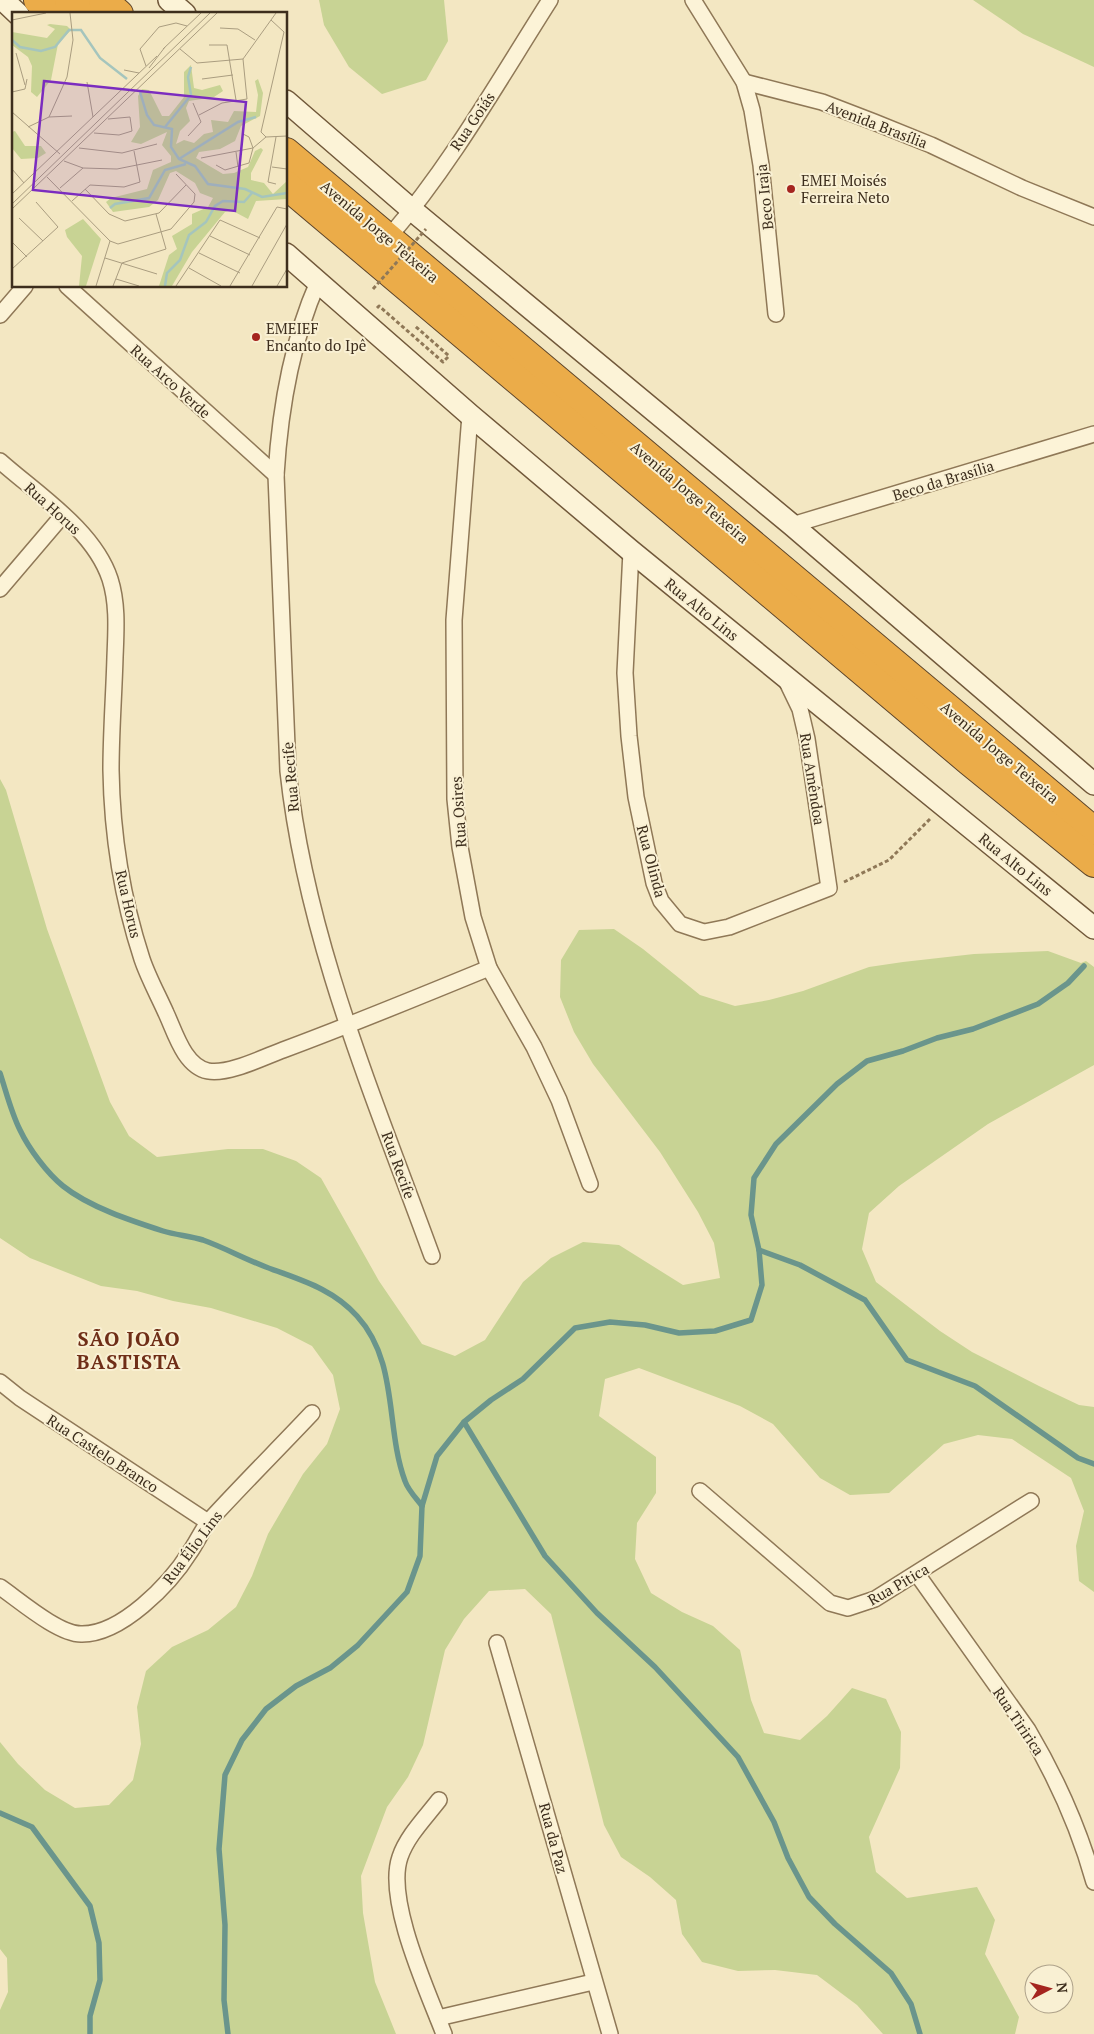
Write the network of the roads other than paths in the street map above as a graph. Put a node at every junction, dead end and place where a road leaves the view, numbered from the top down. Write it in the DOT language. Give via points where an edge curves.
graph roads {
  1 [pos="3,0"];
  2 [pos="38,0"];
  3 [pos="70,0"];
  4 [pos="103,0"];
  5 [pos="169,0"];
  6 [pos="550,0"];
  7 [pos="693,0"];
  8 [pos="16,12"];
  9 [pos="53,12"];
  10 [pos="84,12"];
  11 [pos="117,12"];
  12 [pos="183,12"];
  13 [pos="744,82"];
  14 [pos="288,103"];
  15 [pos="288,154"];
  16 [pos="288,187"];
  17 [pos="412,210"];
  18 [pos="1094,217"];
  19 [pos="388,237"];
  20 [pos="288,256"];
  21 [pos="318,282"];
  22 [pos="23,288"];
  23 [pos="69,288"];
  24 [pos="776,314"];
  25 [pos="0,315"];
  26 [pos="470,415"];
  27 [pos="1094,434"];
  28 [pos="0,462"];
  29 [pos="276,475"];
  30 [pos="63,515"];
  31 [pos="792,525"];
  32 [pos="631,551"];
  33 [pos="0,589"];
  34 [pos="783,675"];
  35 [pos="1094,784"];
  36 [pos="1094,831"];
  37 [pos="1094,863"];
  38 [pos="829,888"];
  39 [pos="1094,928"];
  40 [pos="490,968"];
  41 [pos="348,1026"];
  42 [pos="590,1184"];
  43 [pos="432,1256"];
  44 [pos="0,1382"];
  45 [pos="312,1413"];
  46 [pos="700,1490"];
  47 [pos="1031,1501"];
  48 [pos="208,1522"];
  49 [pos="917,1574"];
  50 [pos="0,1587"];
  51 [pos="497,1643"];
  52 [pos="439,1800"];
  53 [pos="1094,1882"];
  54 [pos="593,1982"];
  55 [pos="438,2018"];
  56 [pos="444,2034"];
  57 [pos="610,2034"];
  1 -- 8 [label="main road"];
  2 -- 9 [label="highway"];
  3 -- 10 [label="highway"];
  4 -- 11 [label="highway"];
  5 -- 12 [label="main road"];
  6 -- 17 [label="street, Rua Goiás"];
  7 -- 13 [label="street"];
  13 -- 18 [label="street, Avenida Brasília" via="822,102 874,122"];
  13 -- 24 [label="street, Beco Iraja" via="761,165"];
  14 -- 17 [label="main road"];
  15 -- 19 [label="highway, Avenida Jorge Teixeira"];
  16 -- 37 [label="highway, Avenida Jorge Teixeira"];
  17 -- 19 [label="street, Rua Goiás"];
  17 -- 31 [label="main road"];
  19 -- 36 [label="highway, Avenida Jorge Teixeira"];
  20 -- 21 [label="main road"];
  21 -- 26 [label="main road, Rua Alto Lins"];
  21 -- 29 [label="street, Rua Recife" via="292,357 278,439"];
  22 -- 25 [label="street"];
  23 -- 29 [label="street, Rua Arco Verde"];
  26 -- 32 [label="main road, Rua Alto Lins"];
  26 -- 40 [label="street, Rua Osires" via="454,620 455,799 463,871 473,917"];
  27 -- 31 [label="street, Beco da Brasília"];
  28 -- 30 [label="street, Rua Horus"];
  29 -- 41 [label="street, Rua Recife" via="288,771 293,815 300,861 315,920"];
  30 -- 33 [label="street"];
  30 -- 41 [label="street, Rua Horus" via="97,551 115,599 111,769 117,851 126,904 143,961 182,1048 195,1064 208,1071 216,1071 248,1063"];
  31 -- 35 [label="main road"];
  32 -- 34 [label="main road, Rua Alto Lins"];
  32 -- 38 [label="street, Rua Olinda" via="625,673 629,736 636,797 654,883 661,900 680,924 704,932 729,928"];
  34 -- 38 [label="street, Rua Amêndoa" via="802,718"];
  34 -- 39 [label="main road, Rua Alto Lins"];
  40 -- 41 [label="street, Rua Horus"];
  40 -- 42 [label="street, Rua Osires" via="559,1100"];
  41 -- 43 [label="street, Rua Recife"];
  44 -- 48 [label="street, Rua Castelo Branco"];
  45 -- 48 [label="street, Rua Élio Lins"];
  46 -- 49 [label="street, Rua Pitica" via="830,1604 858,1606"];
  47 -- 49 [label="street, Rua Pitica"];
  48 -- 50 [label="street, Rua Élio Lins" via="190,1554 152,1598 132,1615 104,1629 81,1634 63,1629"];
  49 -- 53 [label="street, Rua Tiririca" via="1044,1757 1077,1828"];
  51 -- 54 [label="street, Rua da Paz" via="547,1810"];
  52 -- 55 [label="street" via="400,1856 396,1876 397,1894 414,1956"];
  54 -- 55 [label="street"];
  54 -- 57 [label="street, Rua da Paz"];
  55 -- 56 [label="street"];
}
